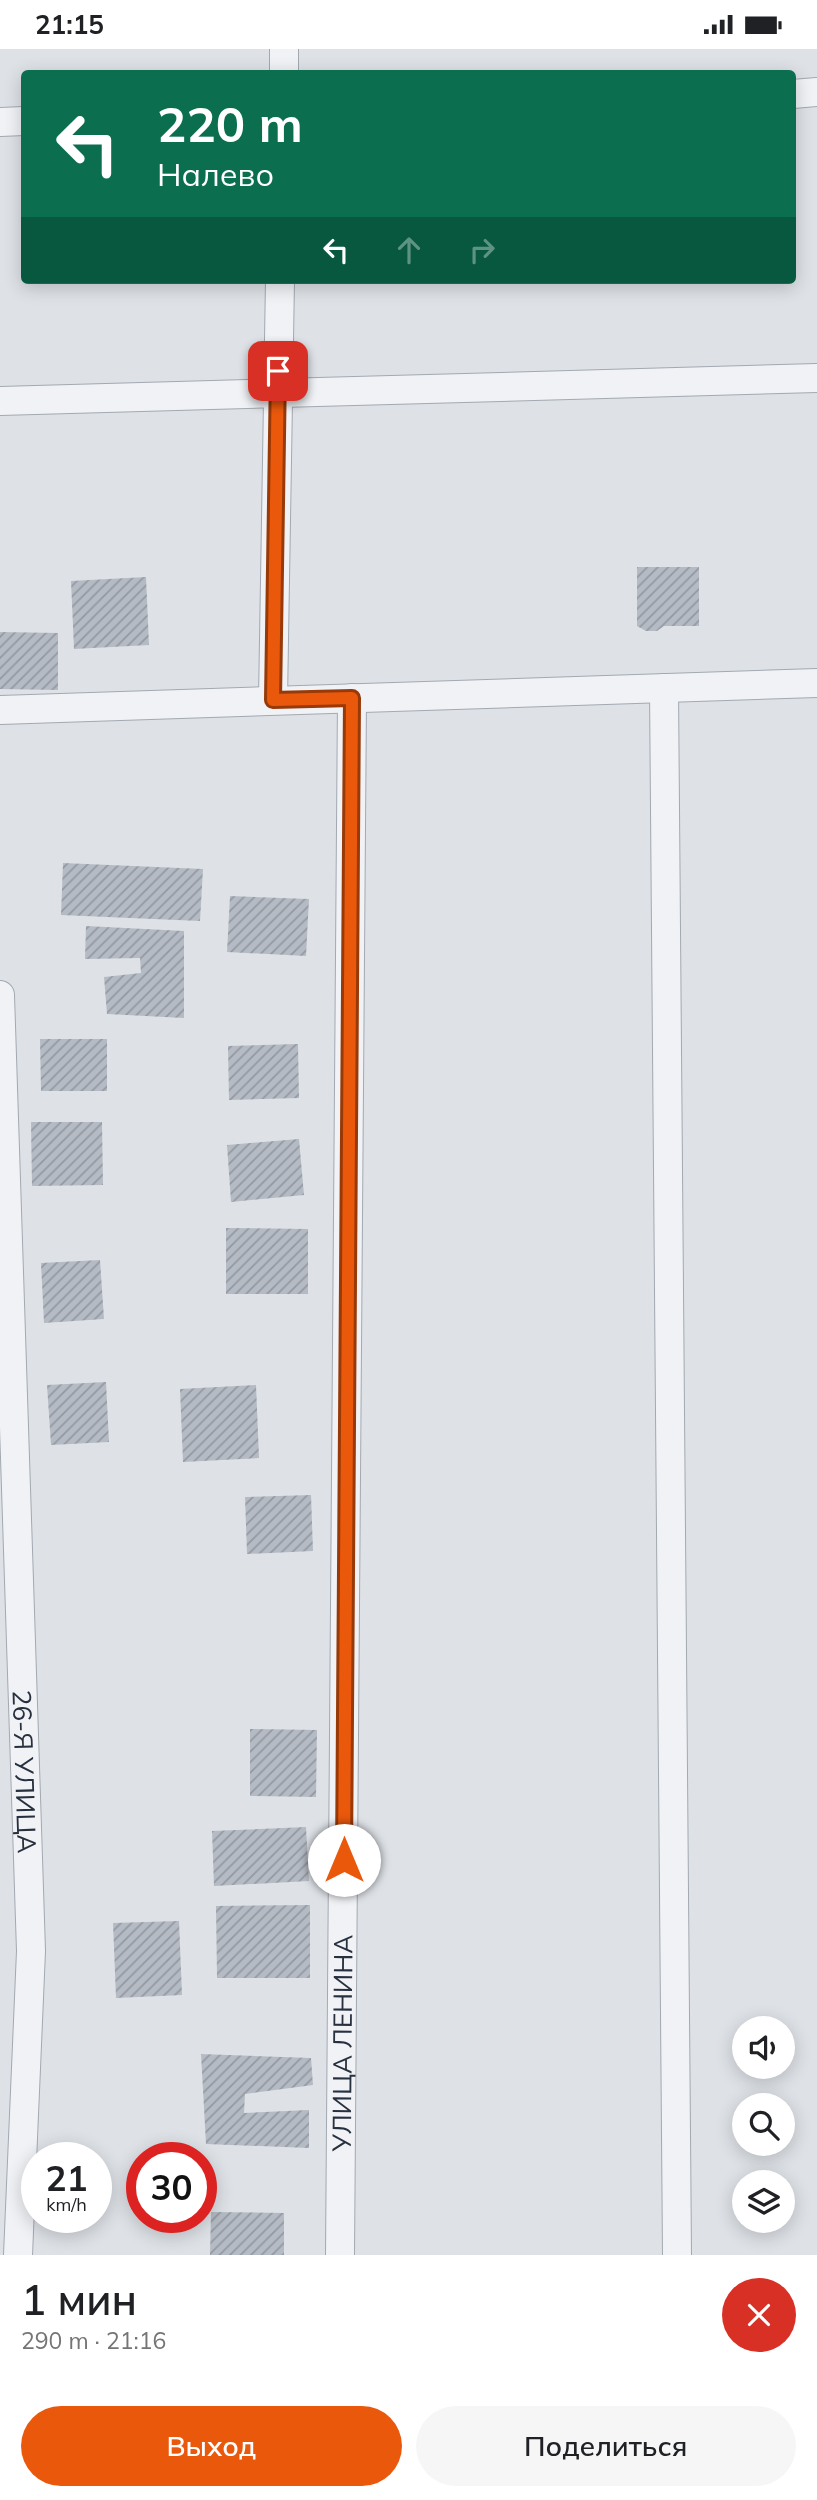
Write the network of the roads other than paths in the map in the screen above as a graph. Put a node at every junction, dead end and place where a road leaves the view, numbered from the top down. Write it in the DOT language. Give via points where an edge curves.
graph roads {
  1 [pos="284,49"];
  2 [pos="284,70"];
  3 [pos="817,93"];
  4 [pos="796,94"];
  5 [pos="21,121"];
  6 [pos="0,122"];
  7 [pos="280,284"];
  8 [pos="817,378"];
  9 [pos="278,394"];
  10 [pos="0,401"];
  11 [pos="817,683"];
  12 [pos="664,688"];
  13 [pos="352,698"];
  14 [pos="273,700"];
  15 [pos="0,709"];
  16 [pos="0,995"];
  17 [pos="18,2255"];
  18 [pos="340,2255"];
  19 [pos="677,2255"];
  1 -- 2 [label="street"];
  3 -- 4 [label="street"];
  5 -- 6 [label="street"];
  7 -- 9 [label="street"];
  8 -- 9 [label="street"];
  9 -- 10 [label="street"];
  9 -- 14 [label="street"];
  11 -- 12 [label="street"];
  12 -- 13 [label="street"];
  12 -- 19 [label="street"];
  13 -- 14 [label="street"];
  13 -- 18 [label="street, УЛИЦА ЛЕНИНА"];
  14 -- 15 [label="street"];
  16 -- 17 [label="street, 26-Я УЛИЦА" via="31,1951"];
}
